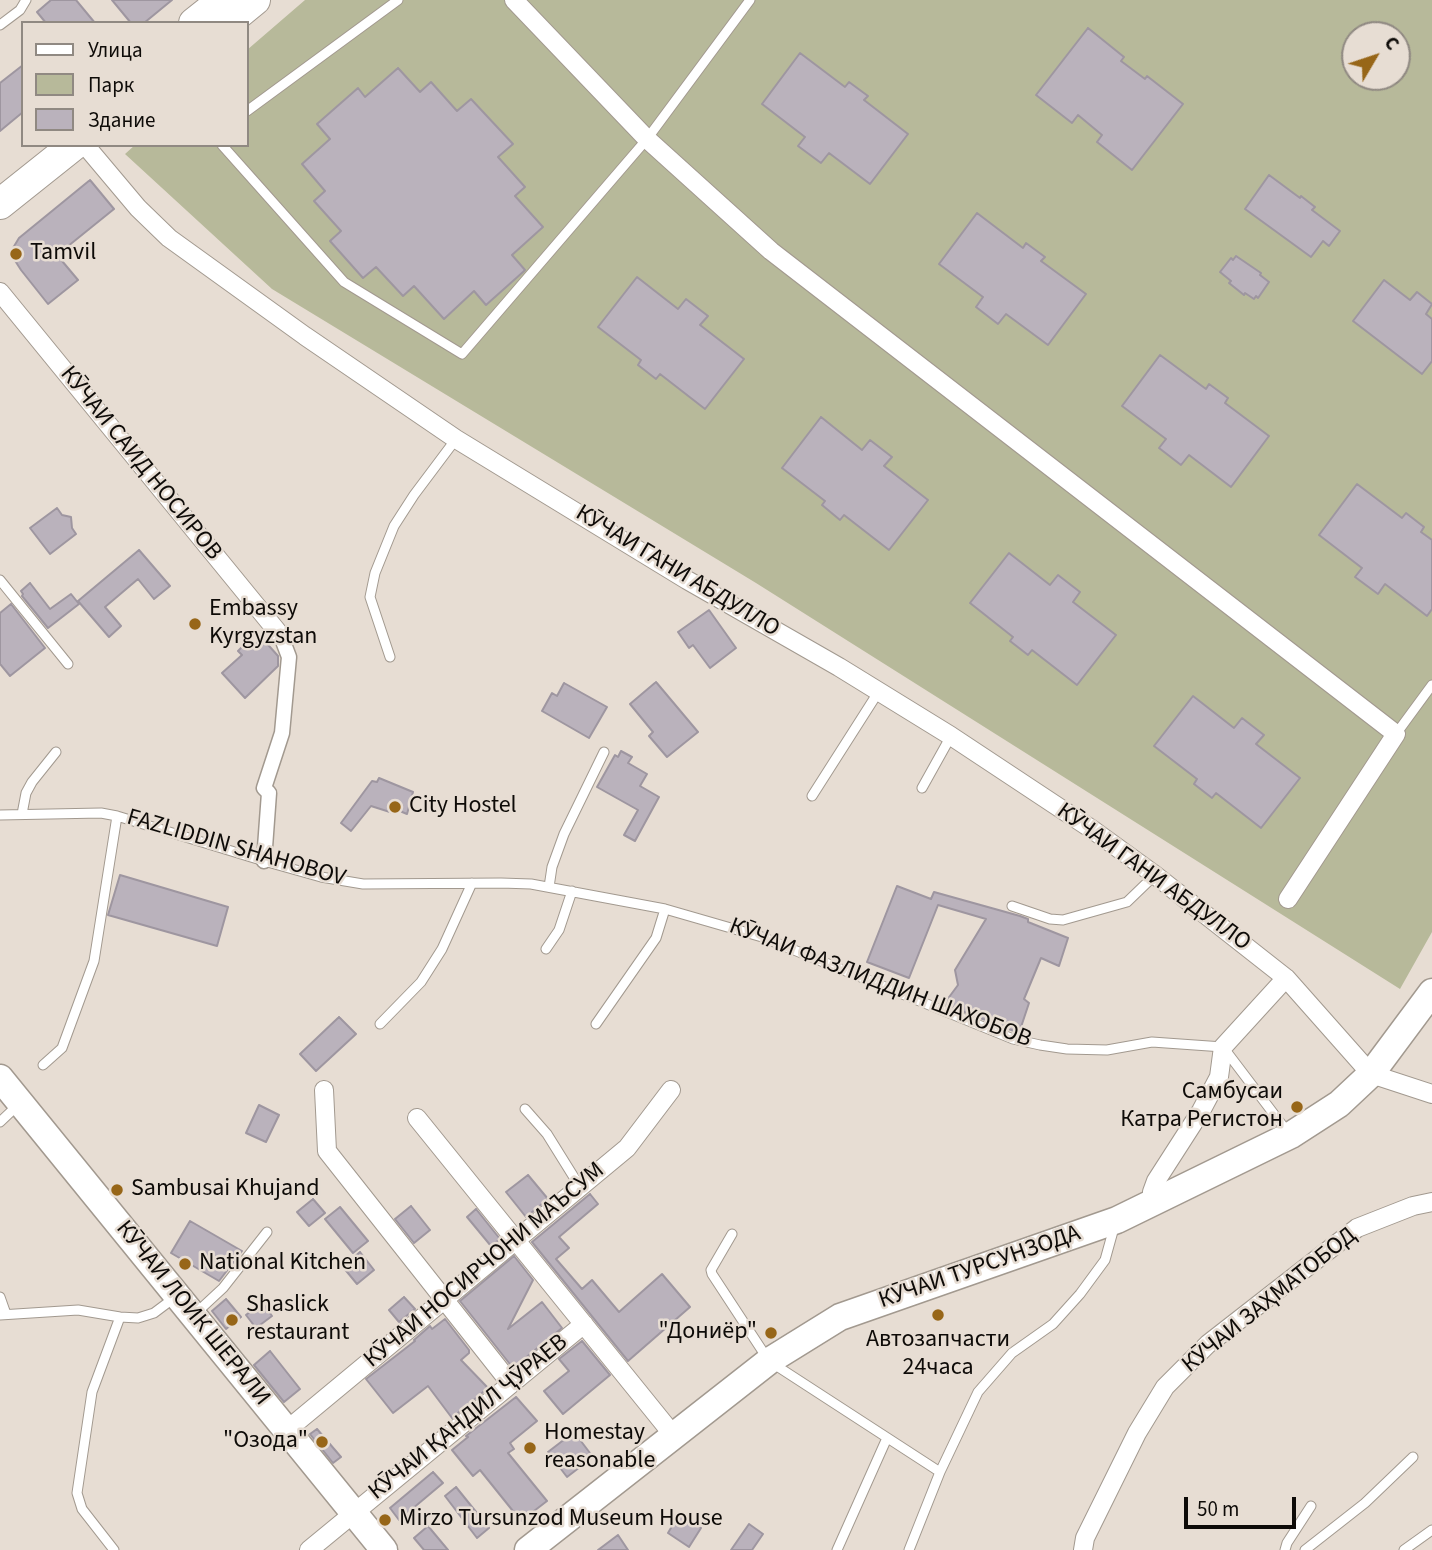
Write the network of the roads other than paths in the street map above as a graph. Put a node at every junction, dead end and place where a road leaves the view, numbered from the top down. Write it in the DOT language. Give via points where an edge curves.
graph roads {
  1 [pos="26,0"];
  2 [pos="223,0"];
  3 [pos="255,0"];
  4 [pos="398,0"];
  5 [pos="514,0"];
  6 [pos="750,0"];
  7 [pos="197,21"];
  8 [pos="229,21"];
  9 [pos="0,25"];
  10 [pos="248,110"];
  11 [pos="647,139"];
  12 [pos="39,147"];
  13 [pos="71,147"];
  14 [pos="87,147"];
  15 [pos="224,147"];
  16 [pos="0,178"];
  17 [pos="0,204"];
  18 [pos="0,292"];
  19 [pos="456,439"];
  20 [pos="0,580"];
  21 [pos="281,636"];
  22 [pos="390,657"];
  23 [pos="68,664"];
  24 [pos="1432,685"];
  25 [pos="879,691"];
  26 [pos="1396,734"];
  27 [pos="951,736"];
  28 [pos="56,752"];
  29 [pos="604,752"];
  30 [pos="922,788"];
  31 [pos="812,796"];
  32 [pos="22,814"];
  33 [pos="0,815"];
  34 [pos="117,816"];
  35 [pos="264,861"];
  36 [pos="1155,875"];
  37 [pos="472,883"];
  38 [pos="549,887"];
  39 [pos="572,891"];
  40 [pos="1288,899"];
  41 [pos="1012,906"];
  42 [pos="665,909"];
  43 [pos="546,949"];
  44 [pos="1286,978"];
  45 [pos="1431,995"];
  46 [pos="380,1024"];
  47 [pos="596,1024"];
  48 [pos="1223,1047"];
  49 [pos="43,1065"];
  50 [pos="1371,1074"];
  51 [pos="0,1078"];
  52 [pos="324,1090"];
  53 [pos="671,1090"];
  54 [pos="1432,1094"];
  55 [pos="20,1103"];
  56 [pos="525,1109"];
  57 [pos="417,1118"];
  58 [pos="0,1122"];
  59 [pos="1291,1135"];
  60 [pos="580,1187"];
  61 [pos="1154,1201"];
  62 [pos="1432,1202"];
  63 [pos="1116,1220"];
  64 [pos="267,1232"];
  65 [pos="732,1234"];
  66 [pos="517,1240"];
  67 [pos="0,1297"];
  68 [pos="444,1301"];
  69 [pos="186,1305"];
  70 [pos="3,1315"];
  71 [pos="120,1317"];
  72 [pos="584,1324"];
  73 [pos="769,1361"];
  74 [pos="511,1384"];
  75 [pos="287,1430"];
  76 [pos="674,1436"];
  77 [pos="887,1438"];
  78 [pos="1413,1457"];
  79 [pos="940,1472"];
  80 [pos="1311,1506"];
  81 [pos="354,1513"];
  82 [pos="1432,1530"];
  83 [pos="114,1550"];
  84 [pos="309,1550"];
  85 [pos="384,1550"];
  86 [pos="528,1550"];
  87 [pos="837,1550"];
  88 [pos="909,1550"];
  89 [pos="1083,1550"];
  90 [pos="1285,1550"];
  91 [pos="1305,1550"];
  92 [pos="1404,1550"];
  1 -- 9 [label="lane"];
  2 -- 7 [label="highway"];
  3 -- 8 [label="highway"];
  4 -- 10 [label="lane"];
  5 -- 11 [label="street"];
  6 -- 11 [label="lane"];
  11 -- 15 [label="lane" via="462,354 344,282"];
  11 -- 26 [label="street" via="771,251"];
  12 -- 16 [label="highway"];
  13 -- 17 [label="highway"];
  14 -- 19 [label="street, КӮЧАИ ГАНИ АБДУЛЛО" via="169,238"];
  18 -- 21 [label="street, КӮЧАИ САИД НОСИРОВ"];
  19 -- 22 [label="lane" via="394,526 375,573 370,597"];
  19 -- 25 [label="street, КӮЧАИ ГАНИ АБДУЛЛО"];
  20 -- 23 [label="lane"];
  21 -- 35 [label="street" via="289,657 282,733 264,788 269,793"];
  24 -- 26 [label="lane"];
  25 -- 27 [label="street, КӮЧАИ ГАНИ АБДУЛЛО"];
  25 -- 31 [label="lane"];
  26 -- 40 [label="street"];
  27 -- 30 [label="lane"];
  27 -- 36 [label="street, КӮЧАИ ГАНИ АБДУЛЛО"];
  28 -- 32 [label="lane" via="32,782"];
  29 -- 38 [label="lane" via="564,834"];
  32 -- 33 [label="lane, FAZLIDDIN SHAHOBOV"];
  32 -- 34 [label="lane, FAZLIDDIN SHAHOBOV"];
  34 -- 35 [label="lane, FAZLIDDIN SHAHOBOV"];
  34 -- 49 [label="lane" via="94,961 62,1048"];
  35 -- 37 [label="lane, FAZLIDDIN SHAHOBOV" via="363,884"];
  36 -- 41 [label="lane" via="1127,902 1063,920"];
  36 -- 44 [label="street, КӮЧАИ ГАНИ АБДУЛЛО"];
  37 -- 38 [label="lane, КӮЧАИ ФАЗЛИДДИН ШАХОБОВ"];
  37 -- 46 [label="lane" via="442,949 421,982"];
  38 -- 39 [label="lane, КӮЧАИ ФАЗЛИДДИН ШАХОБОВ"];
  39 -- 42 [label="lane, КӮЧАИ ФАЗЛИДДИН ШАХОБОВ"];
  39 -- 43 [label="lane" via="559,930"];
  42 -- 47 [label="lane" via="656,938"];
  42 -- 48 [label="lane, КӮЧАИ ФАЗЛИДДИН ШАХОБОВ" via="762,937 1013,1039 1067,1049 1116,1049 1152,1042"];
  44 -- 48 [label="street"];
  44 -- 50 [label="street, КӮЧАИ ГАНИ АБДУЛЛО"];
  45 -- 50 [label="main road, КӮЧАИ ТУРСУНЗОДА"];
  48 -- 59 [label="lane"];
  48 -- 61 [label="street" via="1219,1077 1156,1181"];
  50 -- 54 [label="street"];
  50 -- 59 [label="main road, КӮЧАИ ТУРСУНЗОДА" via="1339,1104"];
  51 -- 55 [label="main road, КӮЧАИ ЛОИК ШЕРАЛИ"];
  52 -- 68 [label="street" via="327,1151"];
  53 -- 60 [label="street, КӮЧАИ НОСИРЧОНИ МАЪСУМ" via="627,1148"];
  55 -- 58 [label="lane"];
  55 -- 69 [label="main road, КӮЧАИ ЛОИК ШЕРАЛИ"];
  56 -- 60 [label="lane" via="547,1134"];
  57 -- 66 [label="street"];
  59 -- 61 [label="main road, КӮЧАИ ТУРСУНЗОДА"];
  60 -- 66 [label="street, КӮЧАИ НОСИРЧОНИ МАЪСУМ"];
  61 -- 63 [label="main road, КӮЧАИ ТУРСУНЗОДА"];
  62 -- 89 [label="street, КӮЧАИ ЗАҲМАТОБОД" via="1357,1228 1208,1344 1165,1387 1085,1538"];
  63 -- 73 [label="main road, КӮЧАИ ТУРСУНЗОДА" via="840,1317"];
  63 -- 79 [label="lane" via="1105,1260 1080,1294 1054,1324 1012,1353 978,1392"];
  64 -- 69 [label="lane" via="223,1288"];
  65 -- 73 [label="lane" via="710,1270"];
  66 -- 68 [label="street, КӮЧАИ НОСИРЧОНИ МАЪСУМ"];
  66 -- 72 [label="street"];
  67 -- 70 [label="lane"];
  68 -- 74 [label="street"];
  68 -- 75 [label="street, КӮЧАИ НОСИРЧОНИ МАЪСУМ"];
  69 -- 71 [label="lane" via="164,1307 146,1316"];
  69 -- 75 [label="main road, КӮЧАИ ЛОИК ШЕРАЛИ"];
  70 -- 71 [label="lane" via="78,1310"];
  71 -- 83 [label="lane" via="92,1392 77,1493 78,1503"];
  72 -- 74 [label="street, КӮЧАИ ҚАНДИЛ ҶӮРАЕВ"];
  72 -- 76 [label="street"];
  73 -- 76 [label="main road, КӮЧАИ ТУРСУНЗОДА"];
  73 -- 77 [label="lane"];
  74 -- 81 [label="street, КӮЧАИ ҚАНДИЛ ҶӮРАЕВ"];
  75 -- 81 [label="main road, КӮЧАИ ЛОИК ШЕРАЛИ"];
  76 -- 86 [label="main road, КӮЧАИ ТУРСУНЗОДА"];
  77 -- 79 [label="lane"];
  77 -- 87 [label="lane"];
  78 -- 91 [label="lane" via="1365,1503"];
  79 -- 88 [label="lane"];
  80 -- 90 [label="lane"];
  81 -- 84 [label="street, КӮЧАИ ҚАНДИЛ ҶӮРАЕВ"];
  81 -- 85 [label="main road, КӮЧАИ ЛОИК ШЕРАЛИ"];
  82 -- 92 [label="lane"];
}
